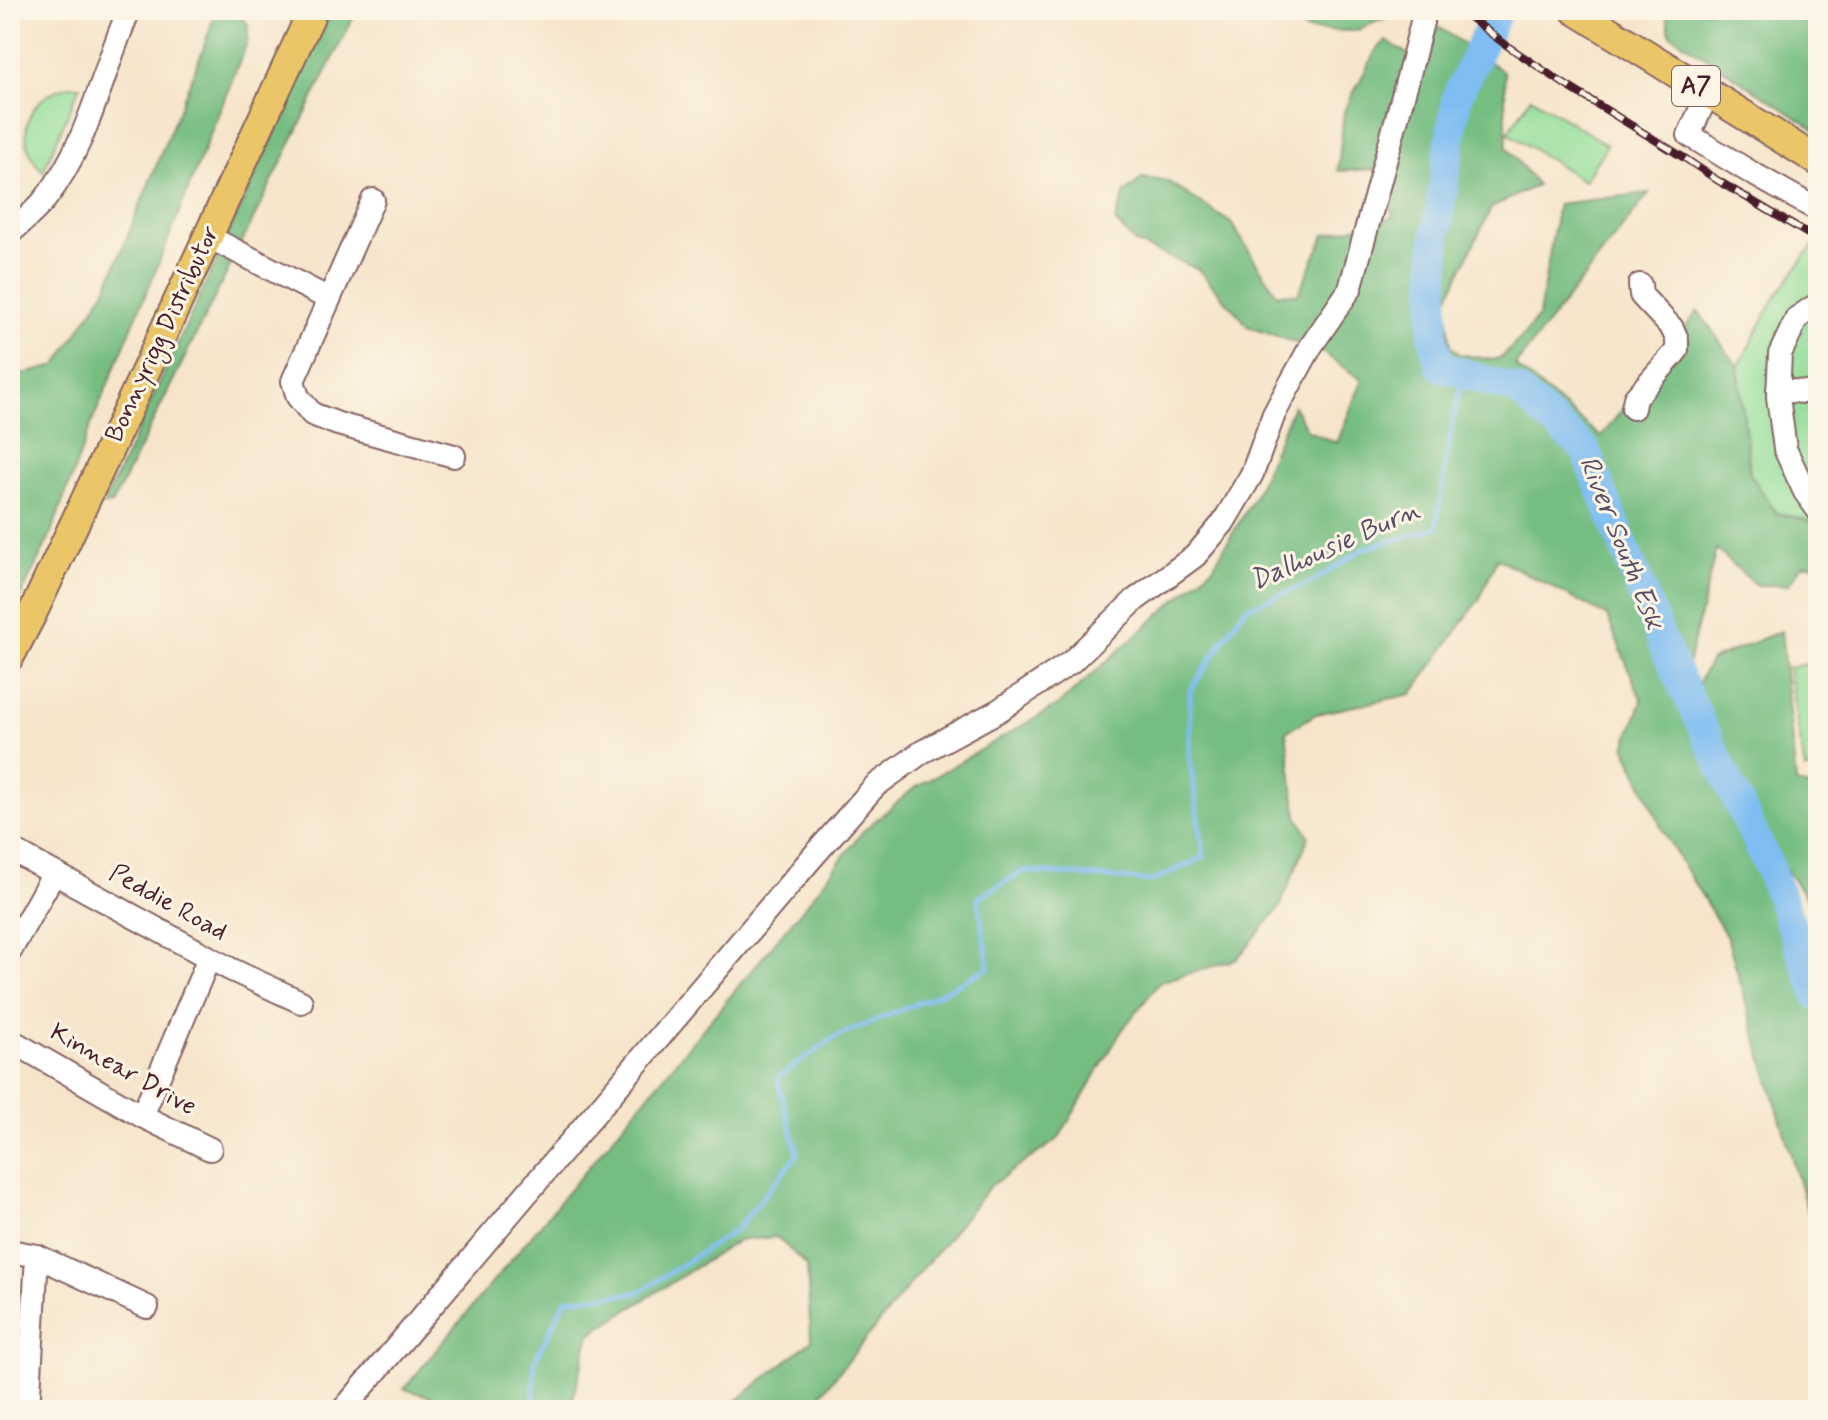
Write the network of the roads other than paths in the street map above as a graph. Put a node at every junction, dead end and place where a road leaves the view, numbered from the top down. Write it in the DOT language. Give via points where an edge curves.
graph roads {
  1 [pos="129,10"];
  2 [pos="313,10"];
  3 [pos="1425,10"];
  4 [pos="1575,10"];
  5 [pos="1708,93"];
  6 [pos="1818,161"];
  7 [pos="373,200"];
  8 [pos="1818,210"];
  9 [pos="10,233"];
  10 [pos="209,237"];
  11 [pos="1640,285"];
  12 [pos="329,299"];
  13 [pos="1818,304"];
  14 [pos="1778,390"];
  15 [pos="1818,393"];
  16 [pos="1633,408"];
  17 [pos="454,456"];
  18 [pos="1814,494"];
  19 [pos="10,656"];
  20 [pos="10,849"];
  21 [pos="54,873"];
  22 [pos="10,951"];
  23 [pos="209,958"];
  24 [pos="301,1002"];
  25 [pos="10,1040"];
  26 [pos="142,1116"];
  27 [pos="210,1149"];
  28 [pos="10,1251"];
  29 [pos="37,1256"];
  30 [pos="147,1307"];
  31 [pos="28,1410"];
  32 [pos="343,1410"];
  1 -- 9 [label="street" via="69,162 43,201"];
  2 -- 10 [label="main road, Bonnyrigg Distributor"];
  3 -- 32 [label="street" via="1350,289 1282,399 1252,474 1223,523 1195,556 1135,600 1071,662 875,786"];
  4 -- 5 [label="main road, A7"];
  5 -- 6 [label="main road, A7"];
  5 -- 8 [label="street" via="1689,135"];
  7 -- 12 [label="street"];
  10 -- 12 [label="street"];
  10 -- 19 [label="main road, Bonnyrigg Distributor"];
  11 -- 16 [label="street" via="1641,295 1672,328 1677,350 1635,398"];
  12 -- 17 [label="street" via="293,381 298,397 312,414 338,424"];
  13 -- 14 [label="street" via="1797,318 1780,354"];
  14 -- 15 [label="street"];
  14 -- 18 [label="street" via="1785,449"];
  20 -- 21 [label="street, Peddie Road"];
  21 -- 22 [label="street"];
  21 -- 23 [label="street, Peddie Road"];
  23 -- 24 [label="street, Peddie Road"];
  23 -- 26 [label="street"];
  25 -- 26 [label="street, Kinnear Drive"];
  26 -- 27 [label="street, Kinnear Drive"];
  28 -- 29 [label="street"];
  29 -- 30 [label="street"];
  29 -- 31 [label="street"];
}
